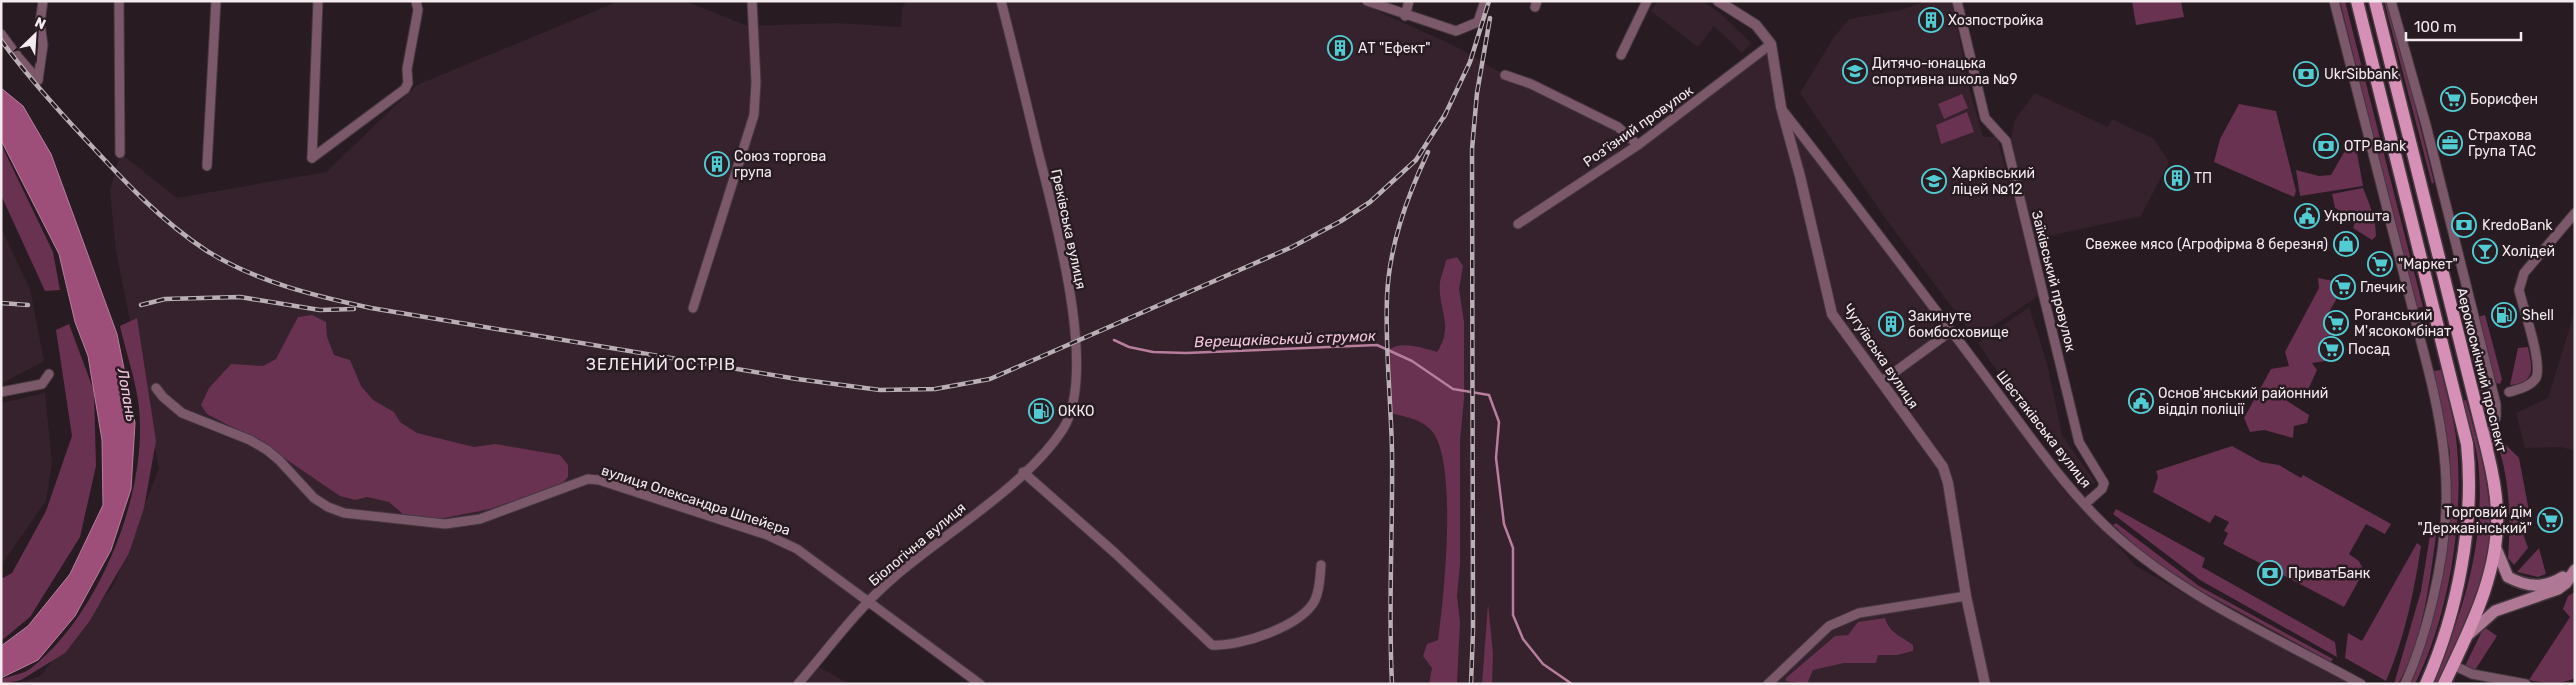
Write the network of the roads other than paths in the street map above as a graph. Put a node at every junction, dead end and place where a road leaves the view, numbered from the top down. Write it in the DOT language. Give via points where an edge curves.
graph roads {
  1 [pos="44,1"];
  2 [pos="119,1"];
  3 [pos="216,1"];
  4 [pos="318,1"];
  5 [pos="416,1"];
  6 [pos="752,1"];
  7 [pos="1002,1"];
  8 [pos="1366,1"];
  9 [pos="1409,1"];
  10 [pos="1485,1"];
  11 [pos="1648,1"];
  12 [pos="1718,1"];
  13 [pos="1957,1"];
  14 [pos="2334,1"];
  15 [pos="2357,1"];
  16 [pos="2375,1"];
  17 [pos="2391,1"];
  18 [pos="1405,16"];
  19 [pos="1,34"];
  20 [pos="1771,44"];
  21 [pos="1622,55"];
  22 [pos="1505,74"];
  23 [pos="1781,107"];
  24 [pos="1638,145"];
  25 [pos="120,153"];
  26 [pos="207,166"];
  27 [pos="2575,213"];
  28 [pos="1518,224"];
  29 [pos="693,308"];
  30 [pos="1951,331"];
  31 [pos="49,374"];
  32 [pos="1881,382"];
  33 [pos="156,388"];
  34 [pos="1,392"];
  35 [pos="2509,392"];
  36 [pos="2488,450"];
  37 [pos="1041,456"];
  38 [pos="1024,472"];
  39 [pos="2085,504"];
  40 [pos="2495,546"];
  41 [pos="1321,565"];
  42 [pos="2575,569"];
  43 [pos="1966,596"];
  44 [pos="869,602"];
  45 [pos="2465,638"];
  46 [pos="2453,665"];
  47 [pos="798,684"];
  48 [pos="980,684"];
  49 [pos="1768,684"];
  50 [pos="1985,684"];
  51 [pos="2361,684"];
  52 [pos="2405,684"];
  53 [pos="2426,684"];
  54 [pos="2444,684"];
  55 [pos="2526,684"];
  1 -- 19 [label="street" via="38,80"];
  2 -- 25 [label="street"];
  3 -- 26 [label="street"];
  4 -- 5 [label="street" via="312,158 405,89 418,10"];
  6 -- 29 [label="street" via="756,82 754,115"];
  7 -- 37 [label="street, Греківська вулиця" via="1063,255 1076,343 1078,372 1072,408 1062,430"];
  8 -- 18 [label="street"];
  9 -- 18 [label="street"];
  10 -- 18 [label="street" via="1478,22 1456,31"];
  11 -- 21 [label="street"];
  12 -- 20 [label="street, Чугуївська вулиця" via="1756,25"];
  13 -- 39 [label="street, Заїківський провулок" via="1985,118 2006,141 2079,442 2104,483 2102,489"];
  14 -- 52 [label="street" via="2430,373 2444,451 2447,508 2435,592"];
  15 -- 53 [label="main road" via="2447,356 2468,454 2468,496 2454,604"];
  16 -- 36 [label="main road, Аерокосмічний проспект"];
  17 -- 36 [label="street" via="2426,125 2496,404"];
  20 -- 23 [label="street, Чугуївська вулиця"];
  20 -- 24 [label="street, Роз’їзний провулок"];
  22 -- 24 [label="street" via="1618,127"];
  23 -- 30 [label="street, Шестаківська вулиця"];
  23 -- 32 [label="street, Чугуївська вулиця" via="1832,314"];
  24 -- 28 [label="street, Роз’їзний провулок"];
  27 -- 35 [label="street" via="2520,282 2519,290 2538,364 2537,376 2529,386"];
  30 -- 32 [label="street"];
  30 -- 39 [label="street, Шестаківська вулиця"];
  31 -- 34 [label="street" via="42,384"];
  32 -- 43 [label="street, Чугуївська вулиця" via="1943,467"];
  33 -- 44 [label="street, вулиця Олександра Шпейєра" via="182,413 267,450 314,498 344,513 445,524 463,522 480,519 579,481 599,480 786,543"];
  36 -- 40 [label="main road, Аерокосмічний проспект" via="2497,510"];
  37 -- 38 [label="street, Біологічна вулиця"];
  38 -- 41 [label="street" via="1212,645 1226,646 1249,640 1307,612 1316,599"];
  38 -- 44 [label="street, Біологічна вулиця" via="892,578"];
  39 -- 51 [label="street, Шестаківська вулиця" via="2148,562 2198,596"];
  40 -- 42 [label="main road" via="2508,577 2527,585 2550,584"];
  40 -- 45 [label="main road, Аерокосмічний проспект" via="2482,598"];
  42 -- 45 [label="main road" via="2558,589 2495,611"];
  43 -- 49 [label="street" via="1859,613 1829,626"];
  43 -- 50 [label="street, Чугуївська вулиця"];
  44 -- 47 [label="street, Біологічна вулиця"];
  44 -- 48 [label="street, вулиця Олександра Шпейєра"];
  45 -- 46 [label="main road, Аерокосмічний проспект"];
  46 -- 54 [label="main road, Аерокосмічний проспект"];
  46 -- 55 [label="street" via="2472,674"];
}
